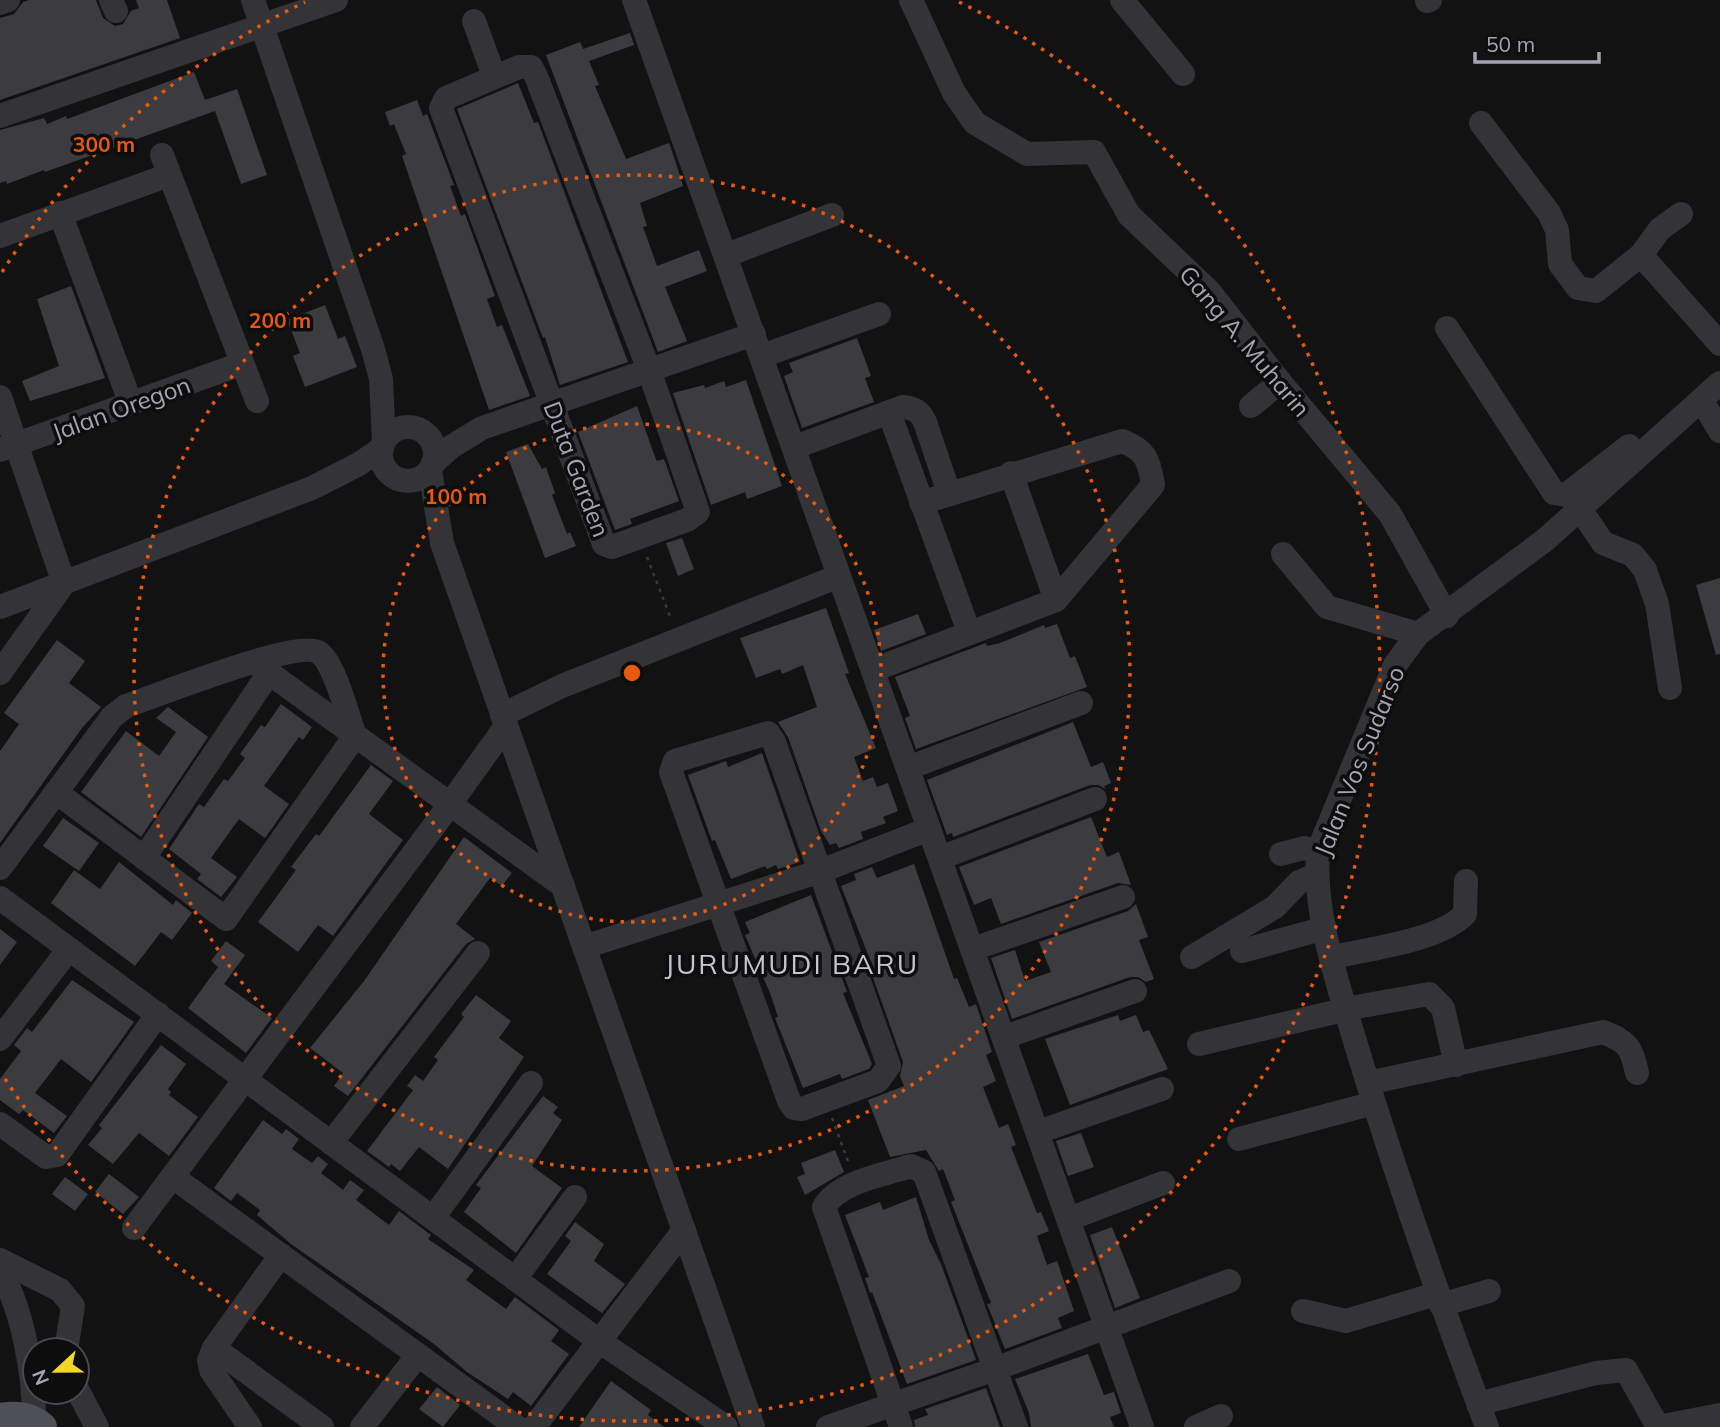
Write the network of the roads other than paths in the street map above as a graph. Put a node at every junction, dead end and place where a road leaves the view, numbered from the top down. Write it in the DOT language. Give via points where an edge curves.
graph roads {
  1 [pos="8,0"];
  2 [pos="253,0"];
  3 [pos="336,0"];
  4 [pos="634,0"];
  5 [pos="911,0"];
  6 [pos="1122,0"];
  7 [pos="0,3"];
  8 [pos="474,21"];
  9 [pos="262,25"];
  10 [pos="1183,74"];
  11 [pos="494,75"];
  12 [pos="0,116"];
  13 [pos="1481,123"];
  14 [pos="60,213"];
  15 [pos="1681,214"];
  16 [pos="832,215"];
  17 [pos="0,236"];
  18 [pos="727,255"];
  19 [pos="1641,255"];
  20 [pos="879,314"];
  21 [pos="1447,328"];
  22 [pos="1720,344"];
  23 [pos="758,345"];
  24 [pos="373,349"];
  25 [pos="241,364"];
  26 [pos="649,370"];
  27 [pos="1280,382"];
  28 [pos="1720,383"];
  29 [pos="0,397"];
  30 [pos="257,401"];
  31 [pos="1702,401"];
  32 [pos="131,404"];
  33 [pos="552,404"];
  34 [pos="1251,406"];
  35 [pos="889,412"];
  36 [pos="418,430"];
  37 [pos="477,430"];
  38 [pos="1720,431"];
  39 [pos="1657,443"];
  40 [pos="383,445"];
  41 [pos="8,447"];
  42 [pos="795,447"];
  43 [pos="432,467"];
  44 [pos="1011,473"];
  45 [pos="396,477"];
  46 [pos="312,488"];
  47 [pos="949,493"];
  48 [pos="921,503"];
  49 [pos="1580,509"];
  50 [pos="442,544"];
  51 [pos="1283,554"];
  52 [pos="839,576"];
  53 [pos="65,583"];
  54 [pos="1056,600"];
  55 [pos="0,607"];
  56 [pos="1447,616"];
  57 [pos="969,632"];
  58 [pos="1418,634"];
  59 [pos="261,667"];
  60 [pos="873,670"];
  61 [pos="0,673"];
  62 [pos="1670,688"];
  63 [pos="1082,703"];
  64 [pos="504,720"];
  65 [pos="355,736"];
  66 [pos="908,768"];
  67 [pos="56,792"];
  68 [pos="1095,799"];
  69 [pos="450,804"];
  70 [pos="929,829"];
  71 [pos="1281,854"];
  72 [pos="144,858"];
  73 [pos="940,858"];
  74 [pos="1317,863"];
  75 [pos="0,868"];
  76 [pos="821,871"];
  77 [pos="1466,881"];
  78 [pos="562,886"];
  79 [pos="1123,897"];
  80 [pos="0,898"];
  81 [pos="717,906"];
  82 [pos="1325,929"];
  83 [pos="584,947"];
  84 [pos="69,948"];
  85 [pos="973,949"];
  86 [pos="1242,951"];
  87 [pos="478,953"];
  88 [pos="1192,957"];
  89 [pos="1332,957"];
  90 [pos="1135,991"];
  91 [pos="1346,1010"];
  92 [pos="158,1014"];
  93 [pos="1005,1037"];
  94 [pos="0,1039"];
  95 [pos="1199,1044"];
  96 [pos="1456,1065"];
  97 [pos="1637,1073"];
  98 [pos="245,1079"];
  99 [pos="531,1083"];
  100 [pos="1162,1089"];
  101 [pos="1371,1093"];
  102 [pos="0,1124"];
  103 [pos="1038,1132"];
  104 [pos="1239,1139"];
  105 [pos="331,1143"];
  106 [pos="173,1177"];
  107 [pos="1163,1183"];
  108 [pos="575,1197"];
  109 [pos="433,1218"];
  110 [pos="1069,1219"];
  111 [pos="134,1228"];
  112 [pos="684,1230"];
  113 [pos="281,1255"];
  114 [pos="0,1260"];
  115 [pos="0,1272"];
  116 [pos="515,1279"];
  117 [pos="1228,1281"];
  118 [pos="1489,1291"];
  119 [pos="1439,1300"];
  120 [pos="1303,1311"];
  121 [pos="0,1326"];
  122 [pos="1105,1326"];
  123 [pos="23,1336"];
  124 [pos="68,1336"];
  125 [pos="599,1341"];
  126 [pos="21,1345"];
  127 [pos="214,1348"];
  128 [pos="418,1355"];
  129 [pos="995,1369"];
  130 [pos="893,1403"];
  131 [pos="86,1406"];
  132 [pos="1483,1415"];
  133 [pos="1720,1415"];
  134 [pos="1221,1416"];
  135 [pos="0,1418"];
  136 [pos="38,1423"];
  137 [pos="97,1427"];
  138 [pos="250,1427"];
  139 [pos="322,1427"];
  140 [pos="362,1427"];
  141 [pos="517,1427"];
  142 [pos="534,1427"];
  143 [pos="726,1427"];
  144 [pos="753,1427"];
  145 [pos="828,1427"];
  146 [pos="901,1427"];
  147 [pos="1016,1427"];
  148 [pos="1142,1427"];
  149 [pos="1196,1427"];
  150 [pos="1658,1427"];
  1 -- 7 [label="street"];
  2 -- 9 [label="street"];
  3 -- 9 [label="street"];
  4 -- 18 [label="street"];
  5 -- 27 [label="street, Gang A. Muharin" via="954,93 975,123 1027,154 1094,152 1129,215 1209,291"];
  6 -- 10 [label="street"];
  8 -- 11 [label="street"];
  9 -- 12 [label="street"];
  9 -- 24 [label="street"];
  11 -- 26 [label="street, Duta Garden" via="531,67 536,76"];
  11 -- 33 [label="street, Duta Garden" via="446,98 441,108"];
  13 -- 19 [label="street" via="1549,213 1557,230 1560,264 1578,288 1596,291"];
  14 -- 17 [label="street"];
  14 -- 25 [label="street" via="166,165"];
  14 -- 32 [label="street"];
  15 -- 19 [label="street" via="1660,229"];
  16 -- 18 [label="street"];
  18 -- 23 [label="street"];
  19 -- 22 [label="street"];
  20 -- 23 [label="street"];
  21 -- 39 [label="street" via="1555,493 1566,495 1641,437"];
  23 -- 26 [label="street"];
  23 -- 42 [label="street"];
  24 -- 36 [label="street"];
  24 -- 40 [label="street" via="381,379"];
  25 -- 30 [label="street"];
  25 -- 32 [label="street, Jalan Oregon"];
  26 -- 33 [label="street"];
  26 -- 33 [label="street, Duta Garden" via="698,512 640,538 612,547 604,544"];
  27 -- 34 [label="street"];
  27 -- 56 [label="street, Gang A. Muharin" via="1390,514"];
  28 -- 31 [label="street, Jalan Vos Sudarso"];
  29 -- 41 [label="street"];
  31 -- 38 [label="street"];
  31 -- 39 [label="street, Jalan Vos Sudarso"];
  32 -- 41 [label="street, Jalan Oregon"];
  33 -- 37 [label="street"];
  35 -- 42 [label="street"];
  35 -- 47 [label="street" via="903,407 920,413"];
  35 -- 48 [label="street"];
  36 -- 37 [label="street" via="444,434"];
  36 -- 40 [label="street" via="397,430"];
  36 -- 43 [label="street" via="434,447"];
  37 -- 43 [label="street"];
  39 -- 49 [label="street, Jalan Vos Sudarso"];
  40 -- 45 [label="street" via="385,467"];
  40 -- 46 [label="street" via="359,464"];
  41 -- 53 [label="street"];
  42 -- 52 [label="street"];
  43 -- 45 [label="street" via="420,478"];
  43 -- 50 [label="street"];
  44 -- 47 [label="street"];
  44 -- 54 [label="street"];
  44 -- 54 [label="street" via="1122,441 1139,447 1150,466 1153,485"];
  45 -- 46 [label="street" via="361,476"];
  45 -- 50 [label="street" via="422,508"];
  46 -- 53 [label="street"];
  47 -- 48 [label="street"];
  48 -- 57 [label="street"];
  49 -- 56 [label="street, Jalan Vos Sudarso"];
  49 -- 62 [label="street" via="1603,543 1633,555 1645,570 1657,604"];
  50 -- 64 [label="street"];
  51 -- 58 [label="street" via="1326,607"];
  52 -- 60 [label="street"];
  52 -- 64 [label="street" via="562,686"];
  53 -- 55 [label="street"];
  53 -- 61 [label="street"];
  54 -- 57 [label="street"];
  56 -- 58 [label="street, Jalan Vos Sudarso"];
  57 -- 60 [label="street"];
  58 -- 74 [label="street, Jalan Vos Sudarso" via="1395,666"];
  59 -- 65 [label="street"];
  59 -- 65 [label="street" via="303,649 319,653 329,666"];
  59 -- 67 [label="street" via="127,706 112,717"];
  59 -- 72 [label="street"];
  60 -- 66 [label="street"];
  63 -- 66 [label="street"];
  64 -- 69 [label="street"];
  64 -- 78 [label="street"];
  65 -- 69 [label="street"];
  65 -- 72 [label="street" via="226,919"];
  66 -- 70 [label="street"];
  67 -- 72 [label="street"];
  67 -- 75 [label="street"];
  68 -- 73 [label="street"];
  69 -- 78 [label="street"];
  69 -- 98 [label="street"];
  70 -- 73 [label="street"];
  70 -- 76 [label="street"];
  71 -- 74 [label="street" via="1304,848"];
  73 -- 85 [label="street"];
  74 -- 82 [label="street, Jalan Vos Sudarso"];
  74 -- 88 [label="street" via="1275,907"];
  76 -- 81 [label="street"];
  76 -- 81 [label="street" via="768,733 675,761 671,772"];
  76 -- 81 [label="street" via="889,1066 878,1081 826,1101 802,1109 789,1101"];
  77 -- 89 [label="street" via="1465,914 1456,922 1435,932"];
  78 -- 83 [label="street"];
  79 -- 85 [label="street"];
  80 -- 84 [label="street"];
  81 -- 83 [label="street"];
  82 -- 86 [label="street"];
  82 -- 89 [label="street, Jalan Vos Sudarso"];
  83 -- 112 [label="street"];
  84 -- 92 [label="street"];
  84 -- 94 [label="street"];
  85 -- 93 [label="street"];
  87 -- 105 [label="street"];
  89 -- 91 [label="street, Jalan Vos Sudarso"];
  90 -- 93 [label="street"];
  91 -- 95 [label="street"];
  91 -- 96 [label="street" via="1429,994 1443,1007"];
  91 -- 101 [label="street, Jalan Vos Sudarso"];
  92 -- 98 [label="street"];
  92 -- 102 [label="street" via="57,1155 46,1157"];
  93 -- 103 [label="street"];
  96 -- 97 [label="street" via="1603,1032 1624,1040"];
  96 -- 101 [label="street"];
  98 -- 105 [label="street"];
  98 -- 106 [label="street"];
  99 -- 109 [label="street"];
  100 -- 103 [label="street"];
  101 -- 104 [label="street"];
  101 -- 119 [label="street, Jalan Vos Sudarso"];
  103 -- 110 [label="street"];
  105 -- 109 [label="street"];
  106 -- 111 [label="street"];
  106 -- 113 [label="street"];
  107 -- 110 [label="street"];
  108 -- 116 [label="street"];
  109 -- 116 [label="street"];
  110 -- 122 [label="street"];
  112 -- 125 [label="street"];
  112 -- 144 [label="street"];
  113 -- 127 [label="street"];
  113 -- 128 [label="street"];
  114 -- 124 [label="street" via="60,1290 73,1306"];
  115 -- 123 [label="street" via="10,1288"];
  116 -- 125 [label="street"];
  117 -- 122 [label="street"];
  118 -- 119 [label="street"];
  119 -- 120 [label="street" via="1346,1321"];
  119 -- 132 [label="street, Jalan Vos Sudarso"];
  121 -- 126 [label="street"];
  122 -- 129 [label="street"];
  122 -- 148 [label="street"];
  125 -- 142 [label="street"];
  125 -- 143 [label="street"];
  127 -- 138 [label="street" via="211,1370"];
  127 -- 139 [label="street"];
  128 -- 140 [label="street"];
  128 -- 141 [label="street"];
  129 -- 130 [label="street"];
  129 -- 130 [label="street" via="923,1172 911,1166 856,1184 830,1197 825,1217"];
  129 -- 147 [label="street"];
  130 -- 145 [label="street"];
  130 -- 146 [label="street"];
  131 -- 137 [label="street"];
  132 -- 150 [label="street" via="1595,1373 1626,1370"];
  133 -- 150 [label="street"];
  134 -- 149 [label="street"];
  135 -- 136 [label="main road" via="21,1416"];
}
